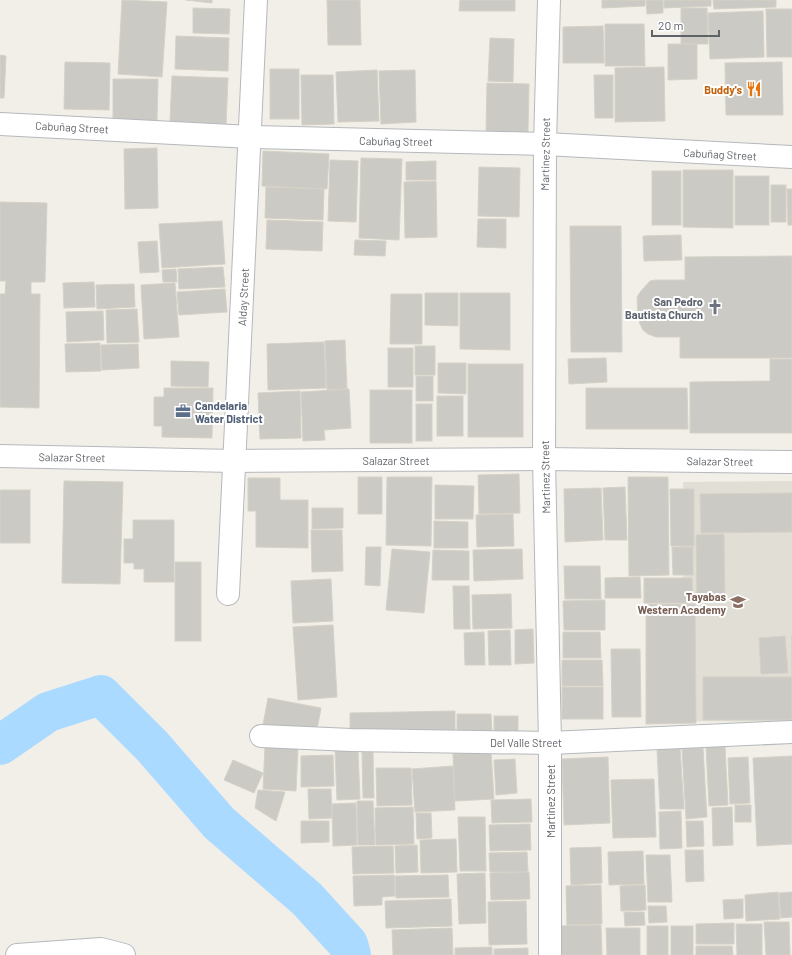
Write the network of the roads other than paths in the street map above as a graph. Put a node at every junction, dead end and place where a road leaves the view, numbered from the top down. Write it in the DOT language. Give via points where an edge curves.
graph roads {
  1 [pos="256,0"];
  2 [pos="549,0"];
  3 [pos="0,124"];
  4 [pos="251,137"];
  5 [pos="545,144"];
  6 [pos="792,158"];
  7 [pos="0,456"];
  8 [pos="544,459"];
  9 [pos="234,461"];
  10 [pos="792,462"];
  11 [pos="228,594"];
  12 [pos="792,732"];
  13 [pos="261,736"];
  14 [pos="550,743"];
  15 [pos="17,955"];
  16 [pos="124,955"];
  17 [pos="550,955"];
  1 -- 4 [label="street, Alday Street"];
  2 -- 5 [label="street, Martinez Street"];
  3 -- 4 [label="street, Cabuñag Street"];
  4 -- 5 [label="street, Cabuñag Street"];
  4 -- 9 [label="street, Alday Street"];
  5 -- 6 [label="street, Cabuñag Street"];
  5 -- 8 [label="street, Martinez Street"];
  7 -- 9 [label="street, Salazar Street"];
  8 -- 9 [label="street, Salazar Street"];
  8 -- 10 [label="street, Salazar Street"];
  8 -- 14 [label="street, Martinez Street"];
  9 -- 11 [label="street, Alday Street"];
  12 -- 14 [label="street, Del Valle Street"];
  13 -- 14 [label="street, Del Valle Street"];
  14 -- 17 [label="street, Martinez Street"];
  15 -- 16 [label="street" via="101,948"];
}
